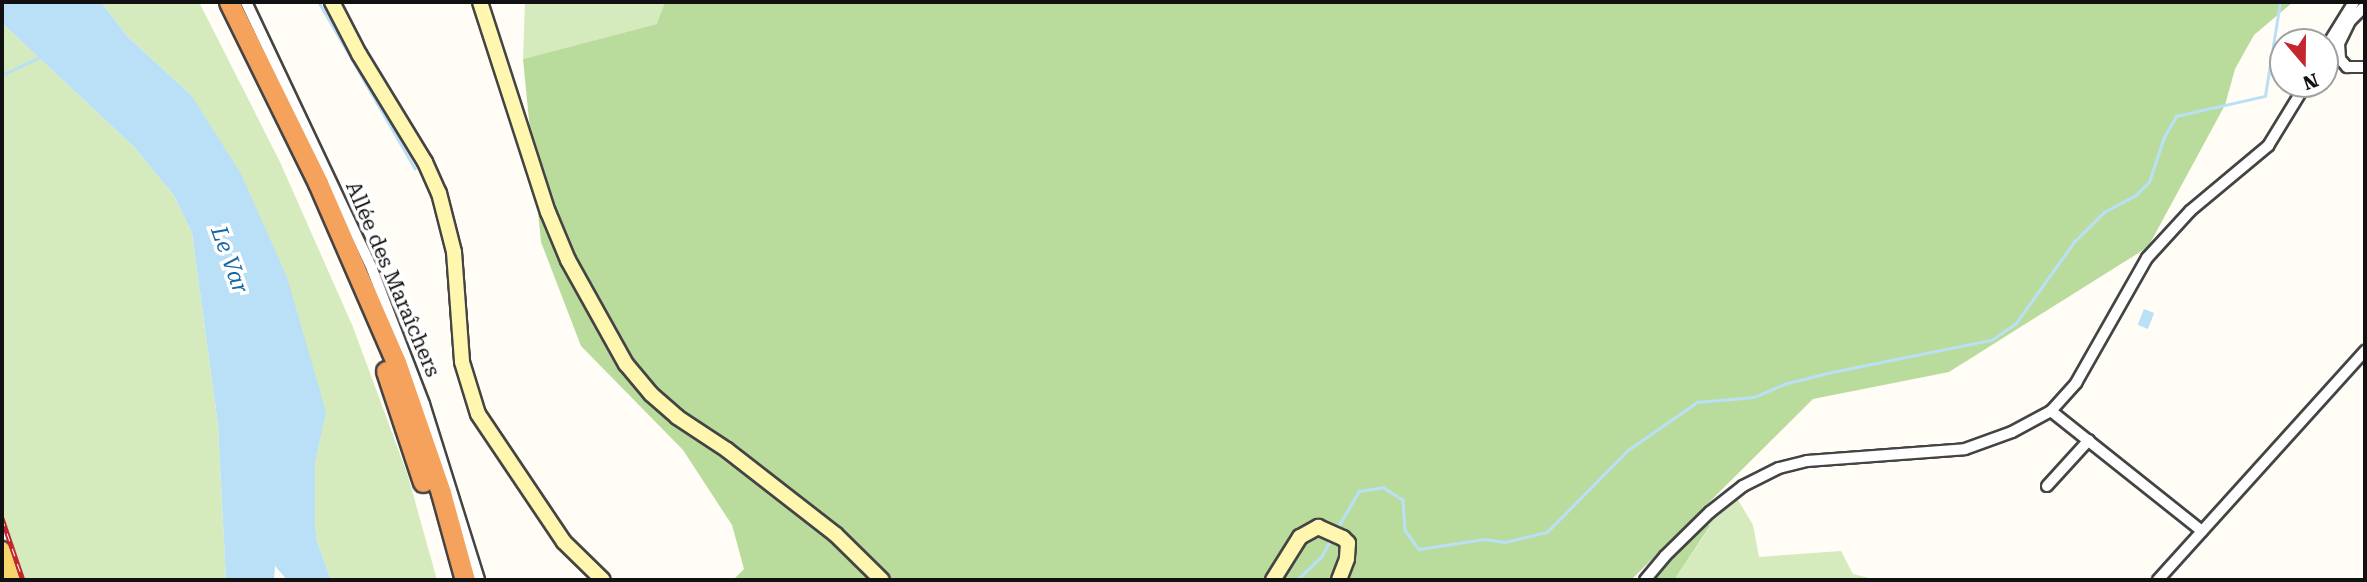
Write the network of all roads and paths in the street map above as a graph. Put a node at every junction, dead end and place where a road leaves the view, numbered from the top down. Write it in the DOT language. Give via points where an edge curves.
graph roads {
  1 [pos="215,2"];
  2 [pos="229,2"];
  3 [pos="246,2"];
  4 [pos="332,2"];
  5 [pos="480,2"];
  6 [pos="2354,2"];
  7 [pos="2365,6"];
  8 [pos="2338,28"];
  9 [pos="2365,67"];
  10 [pos="2297,98"];
  11 [pos="2365,351"];
  12 [pos="2051,411"];
  13 [pos="2089,440"];
  14 [pos="2047,486"];
  15 [pos="2202,531"];
  16 [pos="2,550"];
  17 [pos="12,580"];
  18 [pos="451,580"];
  19 [pos="465,580"];
  20 [pos="478,580"];
  21 [pos="603,580"];
  22 [pos="882,580"];
  23 [pos="1273,580"];
  24 [pos="1339,580"];
  25 [pos="1645,580"];
  26 [pos="2158,580"];
  1 -- 18 [label="highway" via="365,319 425,485"];
  2 -- 19 [label="highway" via="318,183 396,362"];
  3 -- 20 [label="street, Allée des Maraîchers" via="372,269 424,404"];
  4 -- 21 [label="street" via="439,193 454,252 462,362 475,407 564,541"];
  5 -- 22 [label="street" via="548,212 626,364 677,417 836,535"];
  6 -- 8 [label="street"];
  7 -- 9 [label="street" via="2339,44 2340,59 2347,67"];
  10 -- 12 [label="street" via="2268,146 2190,211 2147,258 2076,383"];
  11 -- 15 [label="street"];
  12 -- 13 [label="street"];
  12 -- 25 [label="street" via="1965,449 1820,460 1779,468 1743,486 1710,512"];
  13 -- 14 [label="street"];
  13 -- 15 [label="street"];
  15 -- 26 [label="street"];
  16 -- 17 [label="main road"];
  23 -- 24 [label="street" via="1300,537 1318,527 1348,543"];
}
